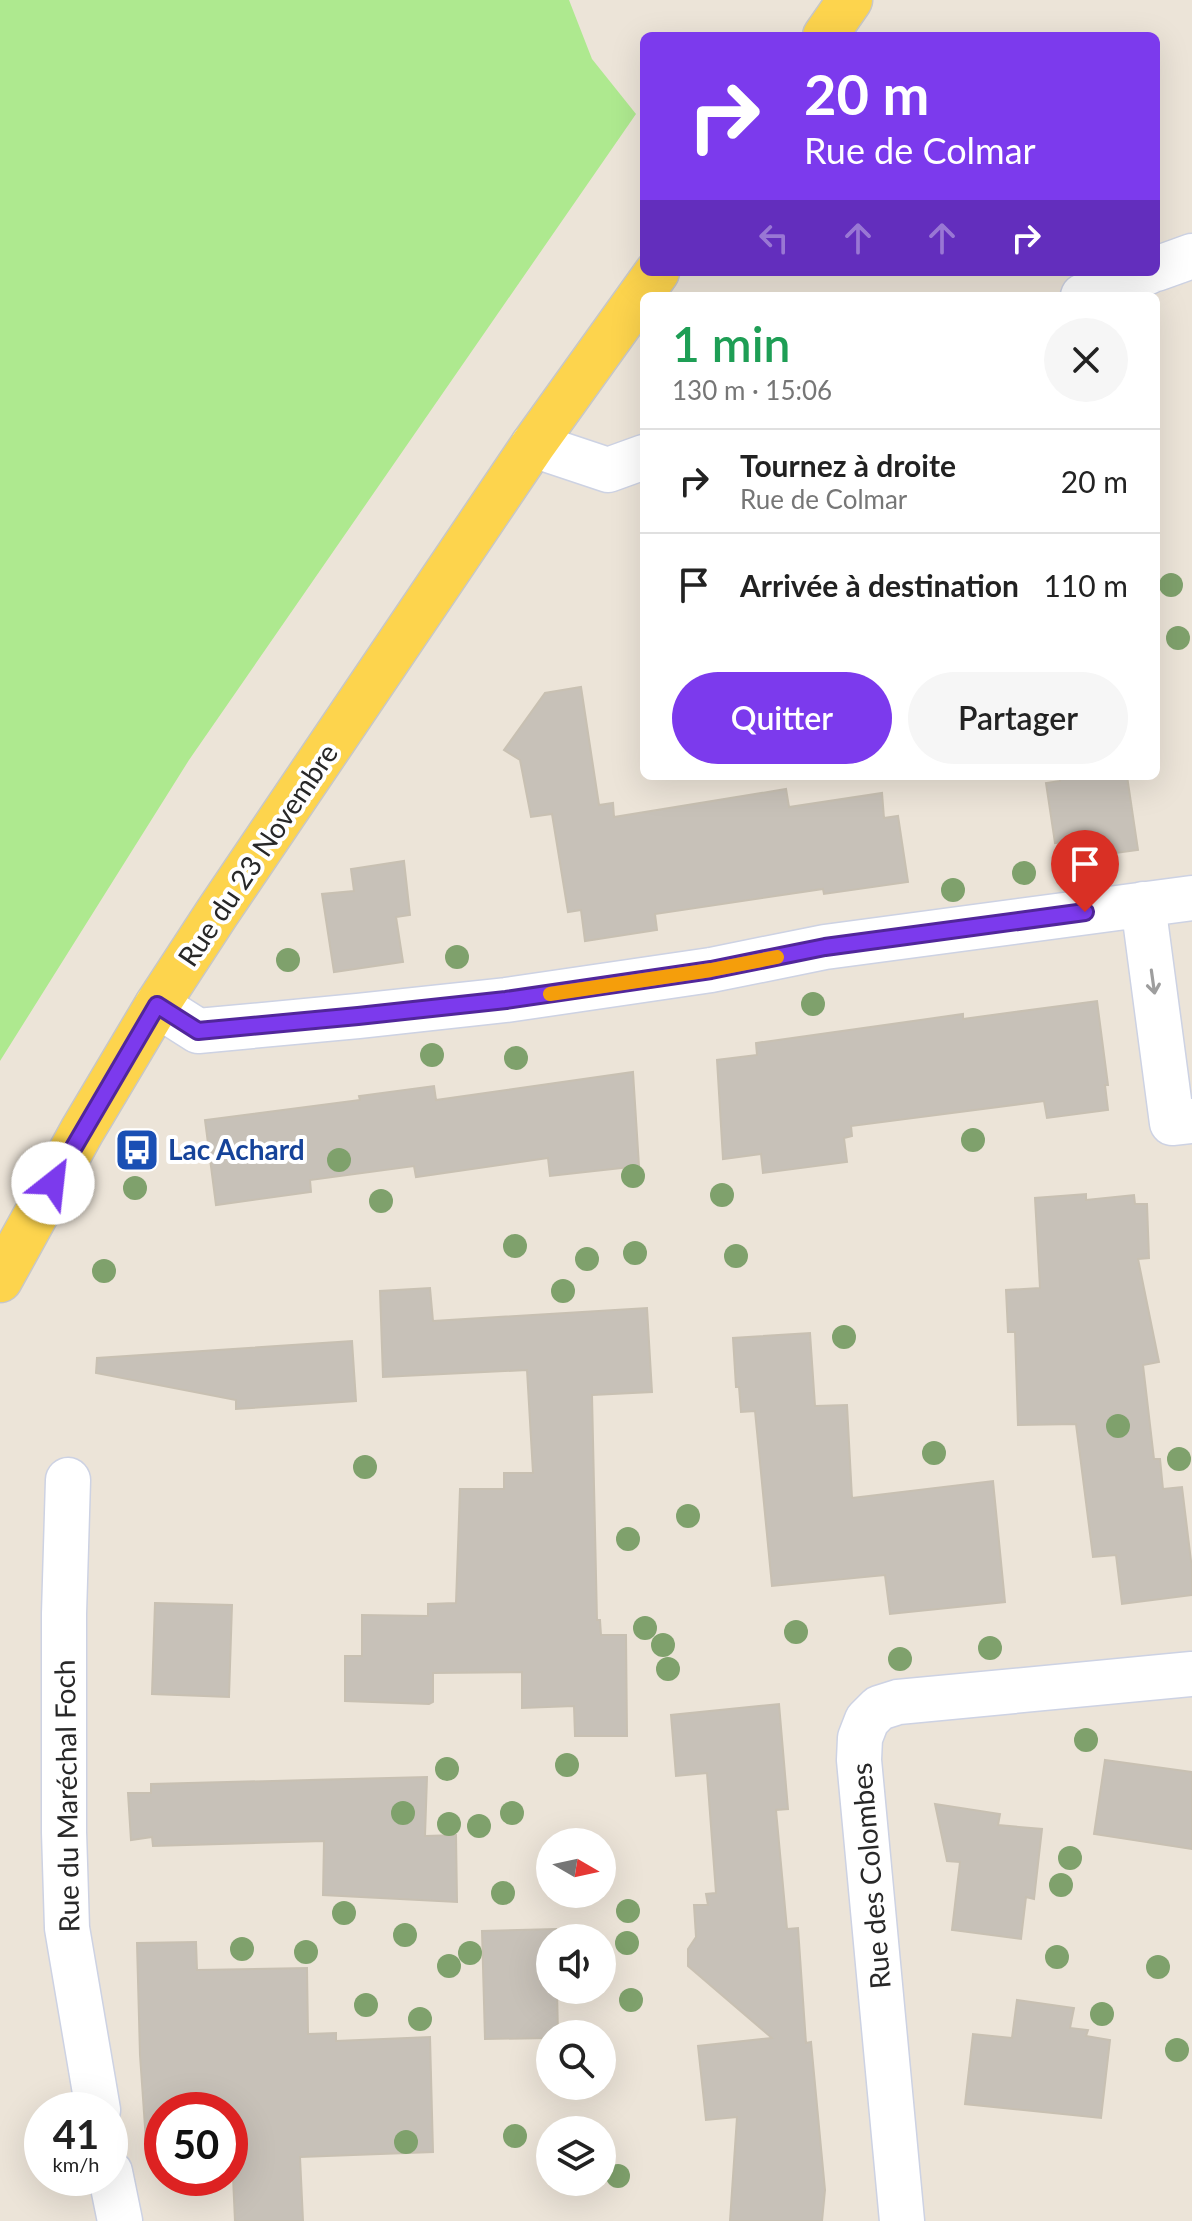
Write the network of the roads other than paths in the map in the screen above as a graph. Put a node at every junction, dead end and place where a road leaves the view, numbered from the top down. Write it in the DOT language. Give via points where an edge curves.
graph roads {
  1 [pos="1192,256"];
  2 [pos="1160,268"];
  3 [pos="1137,276"];
  4 [pos="1094,292"];
  5 [pos="640,296"];
  6 [pos="533,445"];
  7 [pos="640,458"];
  8 [pos="1192,898"];
  9 [pos="1143,904"];
  10 [pos="157,1005"];
  11 [pos="1192,1121"];
  12 [pos="1,1280"];
  13 [pos="68,1480"];
  14 [pos="1192,1674"];
  15 [pos="95,2092"];
  16 [pos="115,2196"];
  17 [pos="120,2221"];
  18 [pos="902,2221"];
  1 -- 2 [label="street"];
  3 -- 4 [label="street"];
  5 -- 6 [label="main road, Rue du 23 Novembre"];
  6 -- 7 [label="street" via="608,470"];
  6 -- 10 [label="main road, Rue du 23 Novembre"];
  8 -- 9 [label="street"];
  9 -- 10 [label="street" via="825,947 522,998 358,1016 198,1031"];
  9 -- 11 [label="street, one-way" via="1172,1123"];
  10 -- 12 [label="main road, Rue du 23 Novembre"];
  13 -- 15 [label="street, Rue du Maréchal Foch" via="67,1928"];
  14 -- 18 [label="street, Rue des Colombes" via="926,1698 879,1708 867,1720 859,1760"];
  16 -- 17 [label="street"];
}
